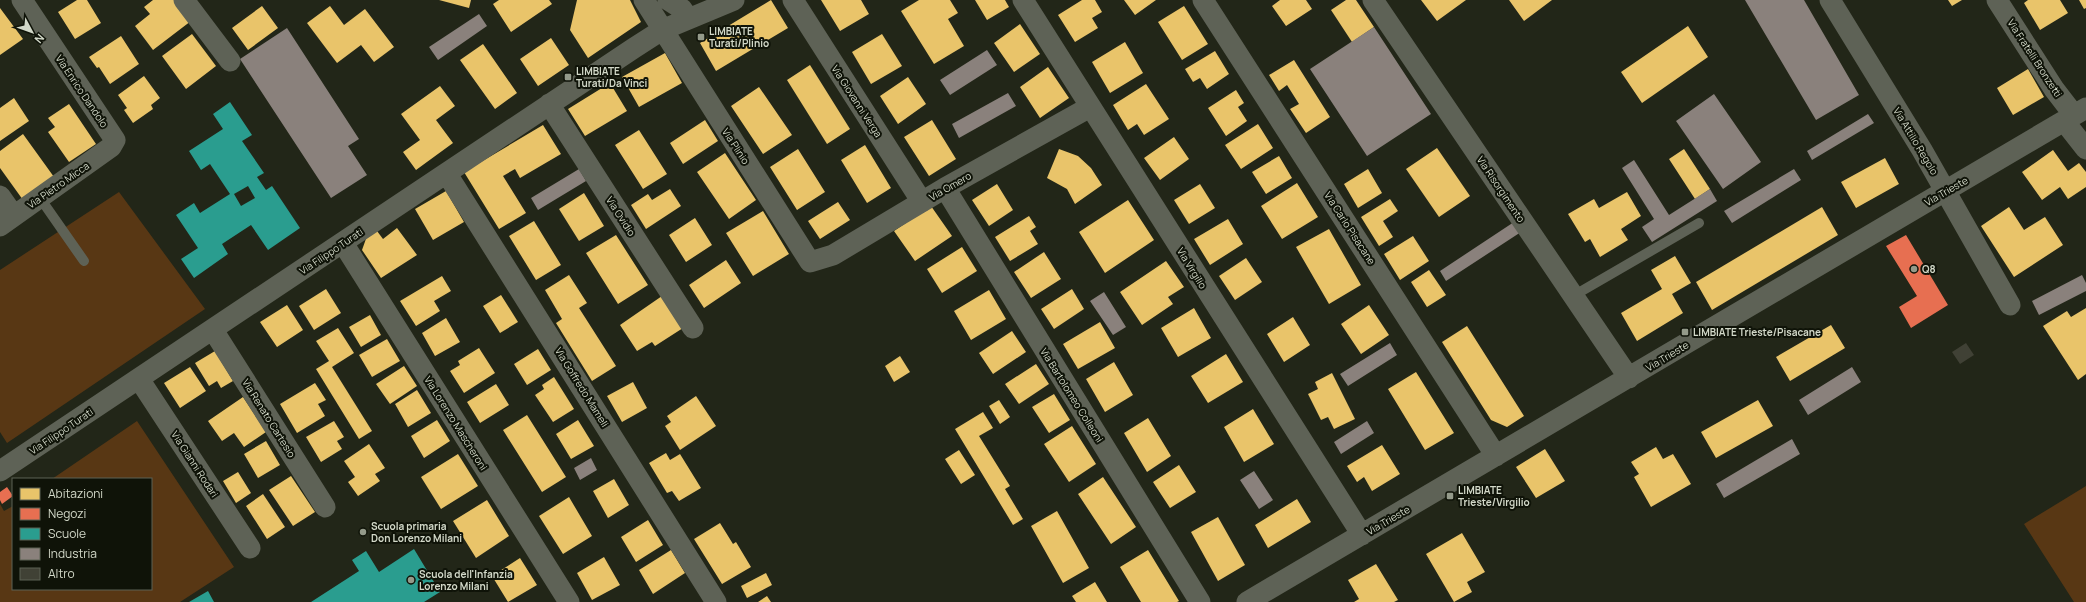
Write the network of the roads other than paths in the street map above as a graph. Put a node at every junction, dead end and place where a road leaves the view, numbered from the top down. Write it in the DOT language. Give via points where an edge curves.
graph roads {
  1 [pos="22,0"];
  2 [pos="184,0"];
  3 [pos="644,0"];
  4 [pos="668,0"];
  5 [pos="734,0"];
  6 [pos="792,0"];
  7 [pos="1023,0"];
  8 [pos="1203,0"];
  9 [pos="1374,0"];
  10 [pos="1830,0"];
  11 [pos="1997,0"];
  12 [pos="688,18"];
  13 [pos="662,30"];
  14 [pos="230,61"];
  15 [pos="549,104"];
  16 [pos="1090,107"];
  17 [pos="2075,115"];
  18 [pos="115,142"];
  19 [pos="2086,149"];
  20 [pos="447,174"];
  21 [pos="945,188"];
  22 [pos="1946,191"];
  23 [pos="0,196"];
  24 [pos="40,198"];
  25 [pos="922,202"];
  26 [pos="7,221"];
  27 [pos="1698,223"];
  28 [pos="343,243"];
  29 [pos="84,261"];
  30 [pos="810,262"];
  31 [pos="1573,296"];
  32 [pos="2010,305"];
  33 [pos="692,328"];
  34 [pos="213,330"];
  35 [pos="1630,378"];
  36 [pos="139,379"];
  37 [pos="1496,456"];
  38 [pos="0,471"];
  39 [pos="324,507"];
  40 [pos="1362,535"];
  41 [pos="250,548"];
  42 [pos="569,602"];
  43 [pos="716,602"];
  44 [pos="1200,602"];
  45 [pos="1247,602"];
  1 -- 18 [label="street, Via Enrico Dandolo"];
  2 -- 14 [label="street"];
  3 -- 13 [label="street, Via Plinio"];
  4 -- 12 [label="street" via="682,9"];
  5 -- 12 [label="street, Via Filippo Turati"];
  6 -- 25 [label="street, Via Giovanni Verga"];
  7 -- 16 [label="street, Via Virgilio"];
  8 -- 37 [label="street, Via Carlo Pisacane"];
  9 -- 31 [label="street, Via Risorgimento"];
  10 -- 22 [label="street, Via Attilio Regolo"];
  11 -- 17 [label="street, Via Fratelli Bronzetti" via="2054,89"];
  12 -- 13 [label="street, Via Filippo Turati"];
  13 -- 15 [label="street, Via Filippo Turati"];
  13 -- 30 [label="street, Via Plinio"];
  15 -- 20 [label="street, Via Filippo Turati"];
  15 -- 33 [label="street, Via Ovidio"];
  16 -- 21 [label="street, Via Omero"];
  16 -- 40 [label="street, Via Virgilio"];
  17 -- 19 [label="street, Via Fratelli Bronzetti"];
  17 -- 22 [label="street, Via Trieste"];
  18 -- 24 [label="street, Via Pietro Micca"];
  20 -- 28 [label="street, Via Filippo Turati"];
  20 -- 43 [label="street, Via Goffredo Mameli"];
  21 -- 25 [label="street, Via Omero"];
  21 -- 44 [label="street, Via Bartolomeo Colleoni"];
  22 -- 32 [label="street, Via Attilio Regolo"];
  22 -- 35 [label="street, Via Trieste"];
  23 -- 26 [label="street"];
  24 -- 26 [label="street, Via Pietro Micca"];
  24 -- 29 [label="lane"];
  25 -- 30 [label="street, Via Omero" via="834,254"];
  27 -- 31 [label="lane"];
  28 -- 34 [label="street, Via Filippo Turati"];
  28 -- 42 [label="street, Via Lorenzo Mascheroni"];
  31 -- 35 [label="street, Via Risorgimento"];
  34 -- 36 [label="street, Via Filippo Turati"];
  34 -- 39 [label="street, Via Renato Cartesio"];
  35 -- 37 [label="street, Via Trieste"];
  36 -- 38 [label="street, Via Filippo Turati"];
  36 -- 41 [label="street, Via Gianni Rodari"];
  37 -- 40 [label="street, Via Trieste"];
  40 -- 45 [label="street, Via Trieste"];
}
